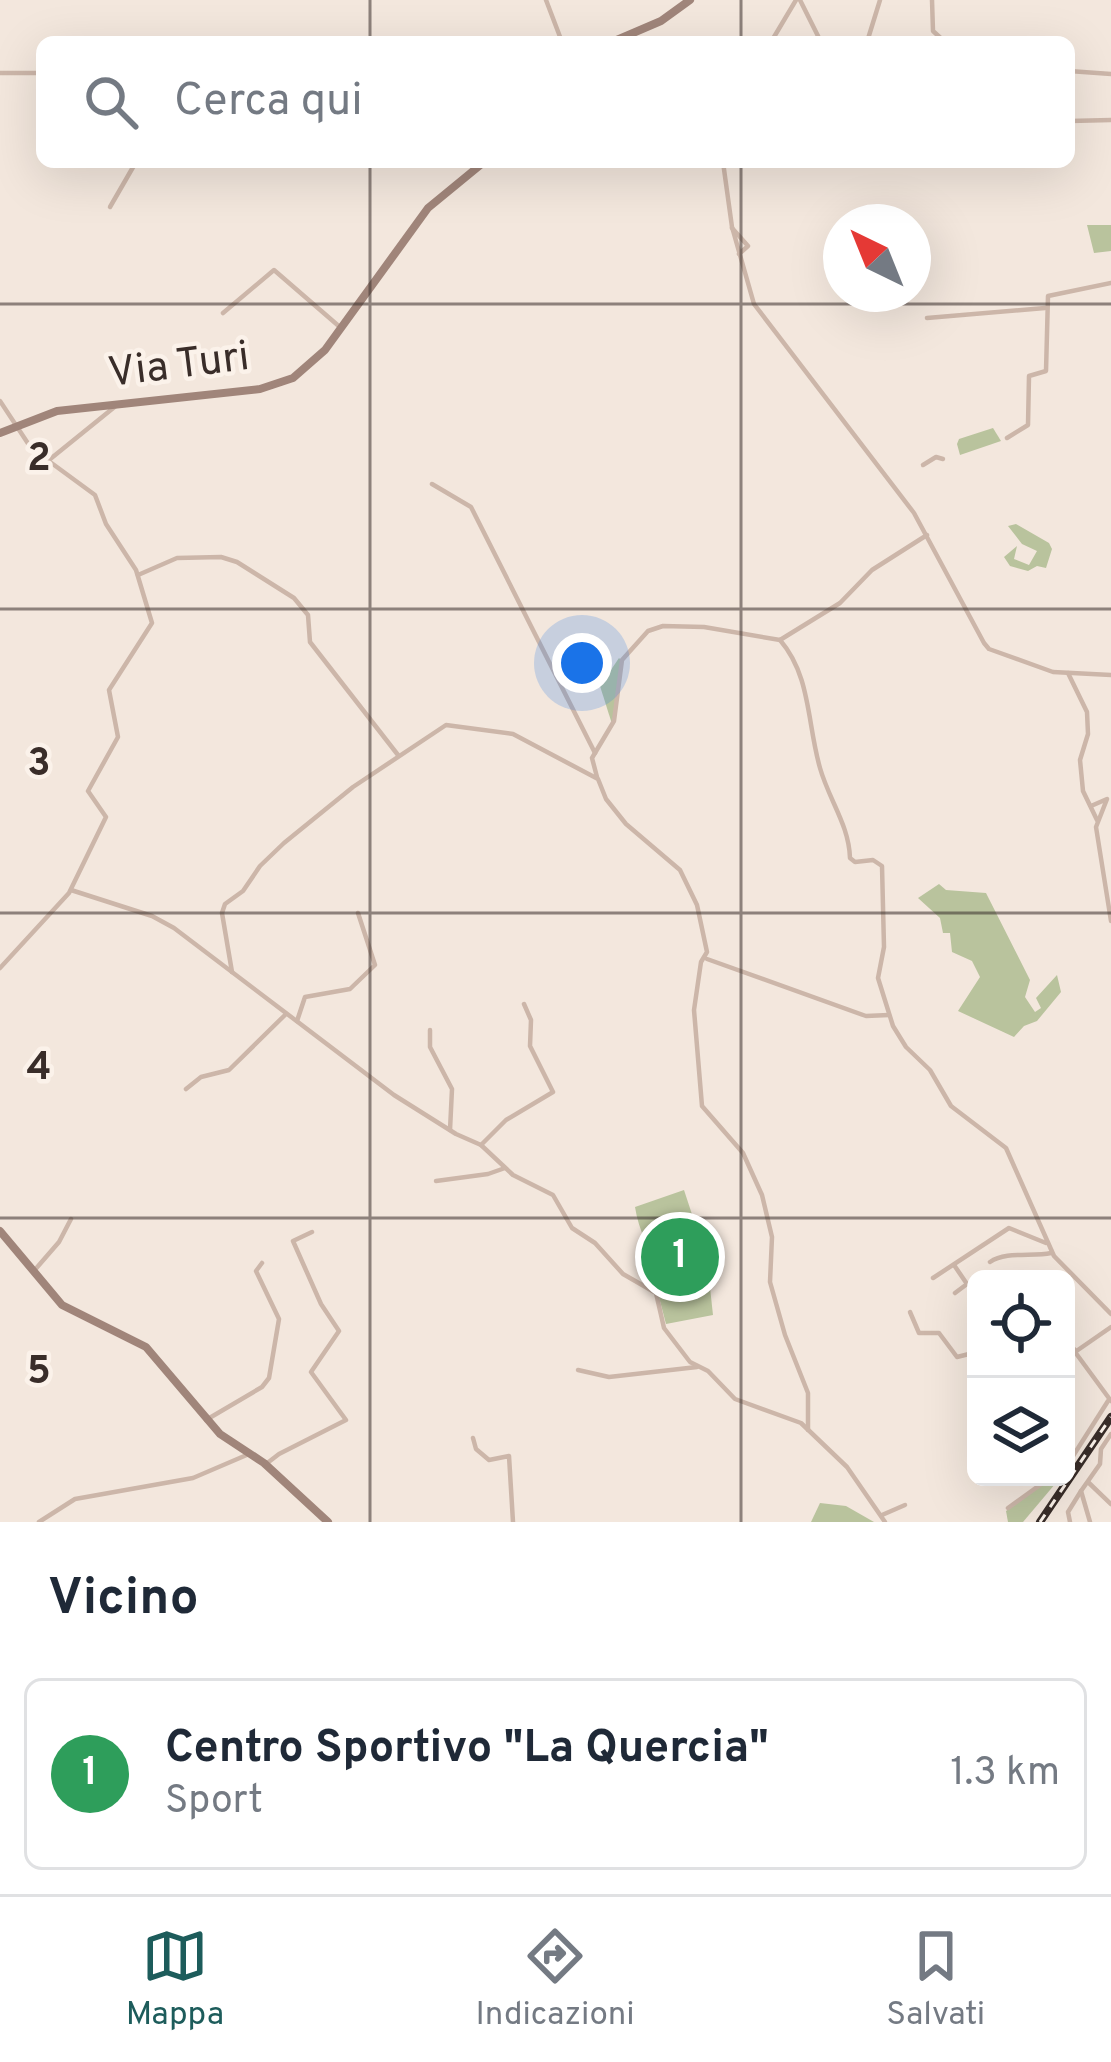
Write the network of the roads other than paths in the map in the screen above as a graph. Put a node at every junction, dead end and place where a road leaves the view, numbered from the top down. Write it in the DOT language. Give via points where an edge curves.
graph roads {
  1 [pos="546,0"];
  2 [pos="690,0"];
  3 [pos="798,0"];
  4 [pos="880,0"];
  5 [pos="932,0"];
  6 [pos="560,36"];
  7 [pos="625,36"];
  8 [pos="775,36"];
  9 [pos="818,36"];
  10 [pos="869,36"];
  11 [pos="938,36"];
  12 [pos="1075,71"];
  13 [pos="0,73"];
  14 [pos="36,73"];
  15 [pos="1111,74"];
  16 [pos="1111,120"];
  17 [pos="1075,121"];
  18 [pos="133,168"];
  19 [pos="477,168"];
  20 [pos="724,168"];
  21 [pos="110,207"];
  22 [pos="1111,283"];
  23 [pos="1045,308"];
  24 [pos="223,313"];
  25 [pos="927,318"];
  26 [pos="341,328"];
  27 [pos="0,401"];
  28 [pos="117,405"];
  29 [pos="15,427"];
  30 [pos="0,433"];
  31 [pos="1006,438"];
  32 [pos="943,459"];
  33 [pos="49,460"];
  34 [pos="922,465"];
  35 [pos="432,484"];
  36 [pos="927,535"];
  37 [pos="138,575"];
  38 [pos="780,640"];
  39 [pos="1068,673"];
  40 [pos="1111,675"];
  41 [pos="595,753"];
  42 [pos="398,755"];
  43 [pos="598,779"];
  44 [pos="1090,807"];
  45 [pos="1097,820"];
  46 [pos="71,890"];
  47 [pos="358,913"];
  48 [pos="1111,921"];
  49 [pos="703,960"];
  50 [pos="0,968"];
  51 [pos="232,972"];
  52 [pos="524,1004"];
  53 [pos="286,1013"];
  54 [pos="889,1015"];
  55 [pos="297,1021"];
  56 [pos="430,1030"];
  57 [pos="187,1089"];
  58 [pos="450,1130"];
  59 [pos="481,1145"];
  60 [pos="505,1168"];
  61 [pos="436,1181"];
  62 [pos="70,1219"];
  63 [pos="312,1232"];
  64 [pos="1,1234"];
  65 [pos="1053,1254"];
  66 [pos="991,1262"];
  67 [pos="262,1263"];
  68 [pos="954,1264"];
  69 [pos="33,1272"];
  70 [pos="933,1278"];
  71 [pos="955,1292"];
  72 [pos="910,1312"];
  73 [pos="1111,1314"];
  74 [pos="1111,1327"];
  75 [pos="1075,1351"];
  76 [pos="967,1355"];
  77 [pos="697,1367"];
  78 [pos="578,1370"];
  79 [pos="1109,1401"];
  80 [pos="206,1420"];
  81 [pos="810,1432"];
  82 [pos="1111,1434"];
  83 [pos="472,1438"];
  84 [pos="1075,1453"];
  85 [pos="249,1454"];
  86 [pos="266,1464"];
  87 [pos="1088,1482"];
  88 [pos="1039,1486"];
  89 [pos="1082,1491"];
  90 [pos="905,1504"];
  91 [pos="1111,1504"];
  92 [pos="1008,1508"];
  93 [pos="883,1519"];
  94 [pos="39,1522"];
  95 [pos="328,1522"];
  96 [pos="512,1522"];
  97 [pos="1070,1522"];
  98 [pos="1090,1522"];
  1 -- 6 [label="street"];
  2 -- 7 [label="main road"];
  3 -- 8 [label="street"];
  3 -- 9 [label="street"];
  4 -- 10 [label="street"];
  5 -- 11 [label="street"];
  12 -- 15 [label="street"];
  13 -- 14 [label="street"];
  16 -- 17 [label="street"];
  18 -- 21 [label="street"];
  19 -- 26 [label="main road, Via Turi" via="428,208"];
  20 -- 36 [label="street" via="754,304"];
  22 -- 23 [label="street" via="1048,296"];
  23 -- 25 [label="street"];
  23 -- 31 [label="street" via="1046,371 1030,374 1028,424"];
  24 -- 26 [label="street" via="274,271"];
  26 -- 28 [label="main road, Via Turi" via="310,366 277,385"];
  27 -- 29 [label="street"];
  28 -- 29 [label="main road, Via Turi" via="57,411"];
  28 -- 33 [label="street"];
  29 -- 30 [label="main road, Via Turi"];
  29 -- 33 [label="street"];
  32 -- 34 [label="street"];
  33 -- 37 [label="street" via="95,495"];
  35 -- 41 [label="street" via="470,505"];
  36 -- 38 [label="street"];
  36 -- 39 [label="street" via="989,649"];
  37 -- 42 [label="street" via="177,558 224,557 294,598 308,615 310,642"];
  37 -- 46 [label="street" via="151,626 109,690 118,737 88,791 106,814"];
  38 -- 41 [label="street" via="704,627 648,631 622,660 614,721"];
  38 -- 54 [label="street" via="798,664 819,767 848,830 850,858 882,866 878,978"];
  39 -- 40 [label="street"];
  39 -- 44 [label="street" via="1087,712 1081,762"];
  41 -- 43 [label="street"];
  42 -- 43 [label="street" via="454,723 520,737"];
  42 -- 51 [label="street" via="284,843 223,906"];
  43 -- 49 [label="street" via="626,824 685,878 707,946"];
  44 -- 45 [label="street"];
  44 -- 45 [label="street" via="1107,799"];
  45 -- 48 [label="street"];
  46 -- 50 [label="street"];
  46 -- 51 [label="street" via="152,916"];
  47 -- 55 [label="street" via="375,965 350,988 305,997"];
  49 -- 54 [label="street" via="866,1016"];
  49 -- 81 [label="street" via="694,1010 701,1106 743,1153 763,1195 770,1282 808,1393"];
  51 -- 53 [label="street"];
  52 -- 59 [label="street" via="530,1046 552,1093"];
  53 -- 55 [label="street"];
  53 -- 57 [label="street" via="229,1070"];
  54 -- 65 [label="street" via="951,1106 1006,1148"];
  55 -- 58 [label="street"];
  56 -- 58 [label="street" via="452,1089"];
  58 -- 59 [label="street"];
  59 -- 60 [label="street"];
  60 -- 61 [label="street"];
  60 -- 77 [label="street" via="553,1195 572,1228 656,1293 664,1328"];
  62 -- 69 [label="street"];
  63 -- 86 [label="street" via="293,1241 339,1331 311,1372 346,1420"];
  64 -- 69 [label="main road"];
  65 -- 66 [label="street"];
  65 -- 68 [label="street" via="1045,1240 1012,1227"];
  65 -- 73 [label="street"];
  67 -- 80 [label="street" via="256,1271 279,1319 269,1378"];
  68 -- 70 [label="street"];
  68 -- 71 [label="street" via="967,1284"];
  69 -- 80 [label="main road" via="62,1305 146,1347"];
  72 -- 76 [label="street" via="919,1333 938,1334 959,1358"];
  74 -- 75 [label="street"];
  75 -- 79 [label="street"];
  77 -- 78 [label="street" via="609,1377"];
  77 -- 81 [label="street" via="731,1397 787,1415"];
  79 -- 84 [label="street"];
  80 -- 85 [label="main road"];
  81 -- 93 [label="street" via="848,1467"];
  82 -- 87 [label="street"];
  83 -- 96 [label="street" via="489,1460 509,1456"];
  85 -- 86 [label="main road"];
  85 -- 94 [label="street" via="183,1480 78,1498"];
  86 -- 95 [label="main road"];
  87 -- 89 [label="street"];
  87 -- 91 [label="street"];
  88 -- 92 [label="street"];
  89 -- 97 [label="street"];
  89 -- 98 [label="street"];
  90 -- 93 [label="street"];
}
